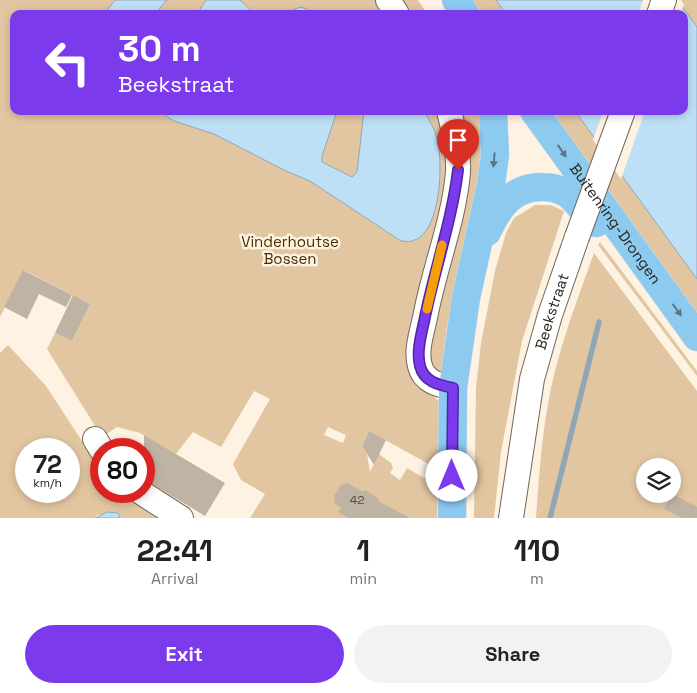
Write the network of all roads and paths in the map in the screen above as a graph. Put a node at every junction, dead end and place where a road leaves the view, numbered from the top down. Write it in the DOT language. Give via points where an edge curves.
graph roads {
  1 [pos="450,115"];
  2 [pos="493,115"];
  3 [pos="537,115"];
  4 [pos="622,115"];
  5 [pos="627,242"];
  6 [pos="476,254"];
  7 [pos="697,337"];
  8 [pos="453,388"];
  9 [pos="155,501"];
  10 [pos="181,518"];
  11 [pos="452,518"];
  12 [pos="512,518"];
  1 -- 8 [label="street" via="456,139 457,180 433,278 420,346 420,366 425,377 433,383"];
  2 -- 6 [label="highway, one-way" via="495,155"];
  3 -- 5 [label="highway, Buitenring-Drongen, one-way"];
  4 -- 12 [label="street, Beekstraat, bridge" via="550,315 532,379"];
  5 -- 6 [label="highway" via="592,220 565,192 552,187 538,187 520,191 507,199"];
  5 -- 7 [label="highway, Buitenring-Drongen, one-way"];
  6 -- 8 [label="highway"];
  8 -- 11 [label="highway"];
  9 -- 10 [label="street"];
}
